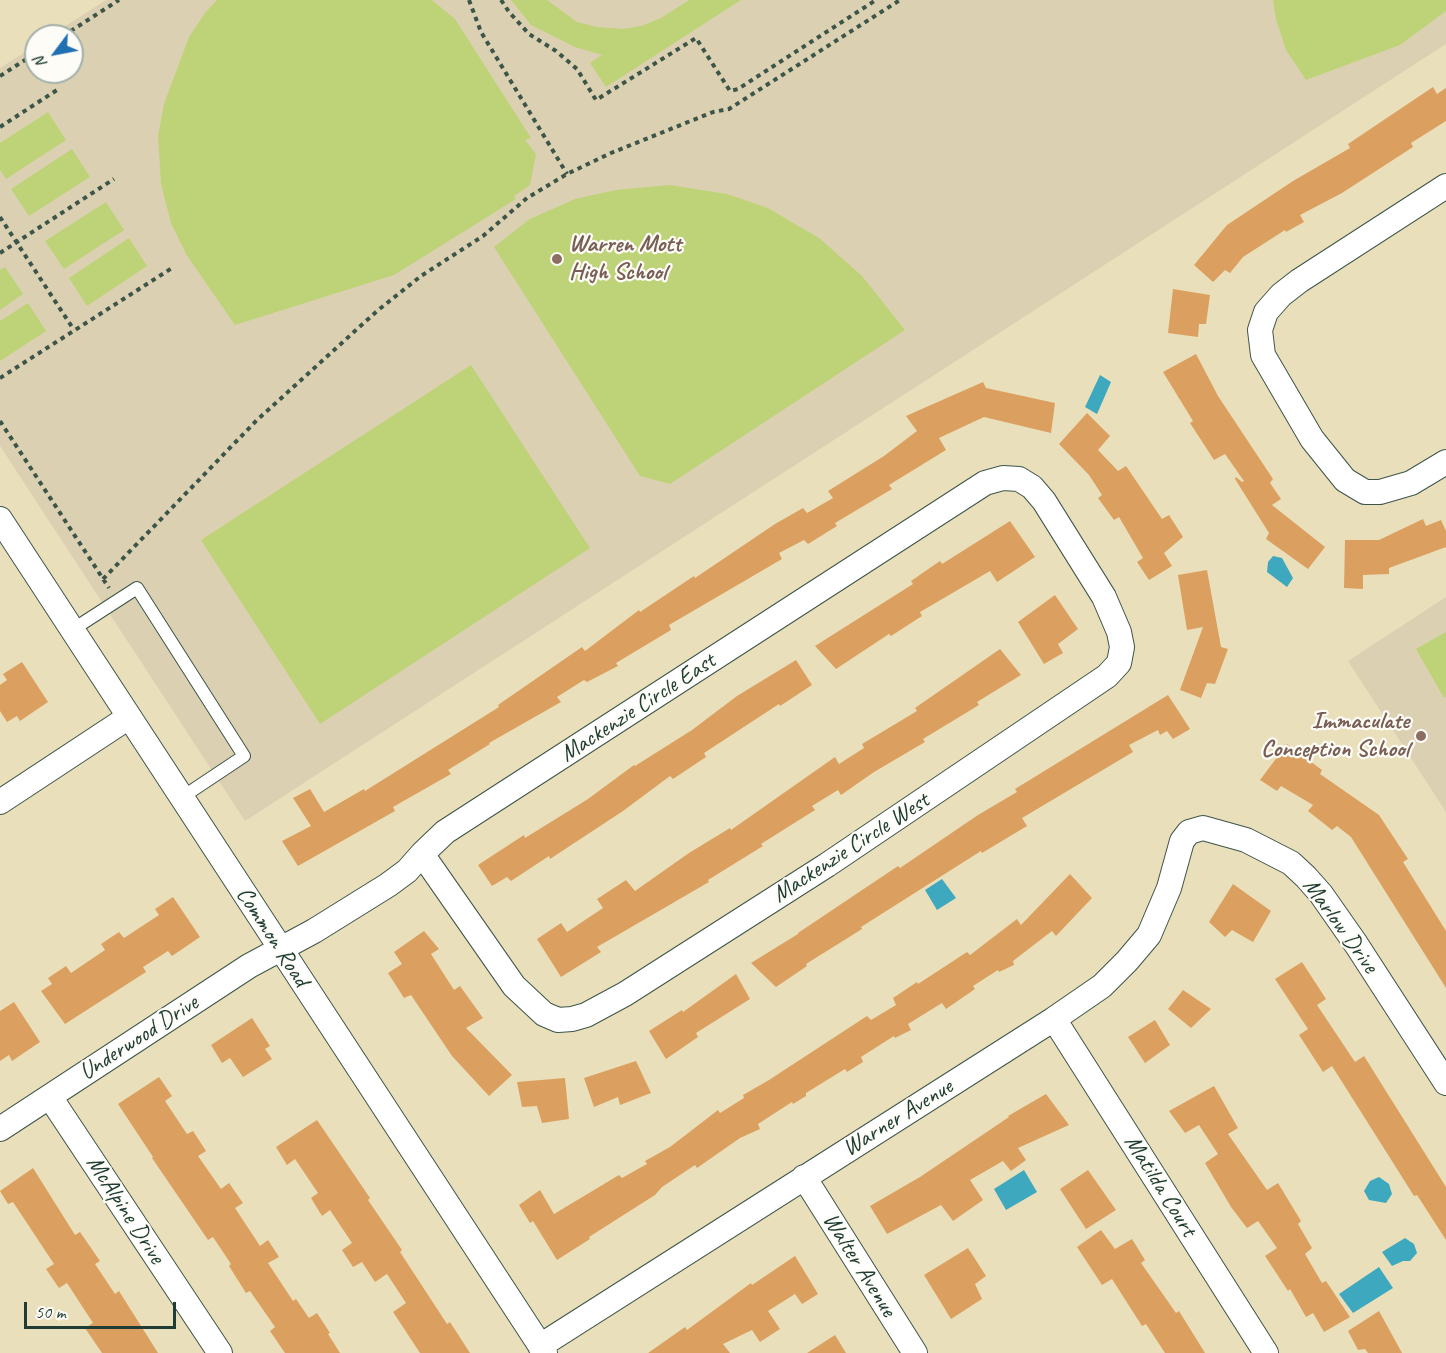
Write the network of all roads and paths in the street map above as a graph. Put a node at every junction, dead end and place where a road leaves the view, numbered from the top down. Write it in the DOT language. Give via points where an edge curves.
graph roads {
  1 [pos="119,0"];
  2 [pos="469,0"];
  3 [pos="501,0"];
  4 [pos="876,0"];
  5 [pos="900,0"];
  6 [pos="82,24"];
  7 [pos="24,61"];
  8 [pos="0,76"];
  9 [pos="57,90"];
  10 [pos="0,127"];
  11 [pos="567,174"];
  12 [pos="114,179"];
  13 [pos="1446,186"];
  14 [pos="0,217"];
  15 [pos="16,242"];
  16 [pos="0,253"];
  17 [pos="172,268"];
  18 [pos="74,330"];
  19 [pos="0,378"];
  20 [pos="0,421"];
  21 [pos="1446,462"];
  22 [pos="1003,478"];
  23 [pos="0,519"];
  24 [pos="103,579"];
  25 [pos="117,601"];
  26 [pos="72,630"];
  27 [pos="129,717"];
  28 [pos="181,798"];
  29 [pos="0,802"];
  30 [pos="1189,832"];
  31 [pos="423,854"];
  32 [pos="280,949"];
  33 [pos="1054,1019"];
  34 [pos="1446,1083"];
  35 [pos="50,1096"];
  36 [pos="0,1129"];
  37 [pos="804,1178"];
  38 [pos="542,1349"];
  39 [pos="220,1353"];
  40 [pos="915,1353"];
  41 [pos="1266,1353"];
  1 -- 6 [label="path"];
  2 -- 11 [label="path" via="481,32"];
  3 -- 4 [label="path" via="529,34 577,69 596,100 696,39 730,91 738,89"];
  5 -- 11 [label="path" via="729,109 713,112"];
  7 -- 8 [label="path"];
  9 -- 10 [label="path"];
  11 -- 24 [label="path" via="527,198 483,236 421,276 377,311 256,421"];
  12 -- 15 [label="path"];
  13 -- 21 [label="street" via="1299,281 1266,312 1260,330 1263,355 1312,440 1346,480 1365,492 1380,492 1411,483"];
  14 -- 15 [label="path"];
  15 -- 16 [label="path"];
  15 -- 18 [label="path"];
  17 -- 18 [label="path"];
  18 -- 19 [label="path"];
  20 -- 24 [label="path"];
  22 -- 31 [label="street, Mackenzie Circle East" via="967,494 445,832"];
  22 -- 31 [label="street, Mackenzie Circle West" via="1018,479 1032,487 1098,587 1113,616 1122,647 1119,663 1107,676 827,865 625,994 585,1015 558,1020 544,1014 514,986"];
  23 -- 26 [label="street, Common Road"];
  24 -- 25 [label="path"];
  25 -- 26 [label="lane"];
  25 -- 28 [label="lane" via="137,588 244,756"];
  26 -- 27 [label="street, Common Road"];
  27 -- 28 [label="street, Common Road"];
  27 -- 29 [label="street"];
  28 -- 32 [label="street, Common Road"];
  30 -- 33 [label="street, Warner Avenue" via="1182,841 1169,888 1149,935 1102,986"];
  30 -- 34 [label="street, Marlow Drive" via="1203,828 1246,840 1291,863 1306,877 1356,944"];
  31 -- 32 [label="street, Mackenzie Circle East" via="388,885"];
  32 -- 35 [label="street, Underwood Drive"];
  32 -- 38 [label="street, Common Road"];
  33 -- 37 [label="street, Warner Avenue"];
  33 -- 41 [label="street, Matilda Court"];
  35 -- 36 [label="street, Underwood Drive"];
  35 -- 39 [label="street, McAlpine Drive"];
  37 -- 38 [label="street, Warner Avenue"];
  37 -- 40 [label="street, Walter Avenue"];
}
